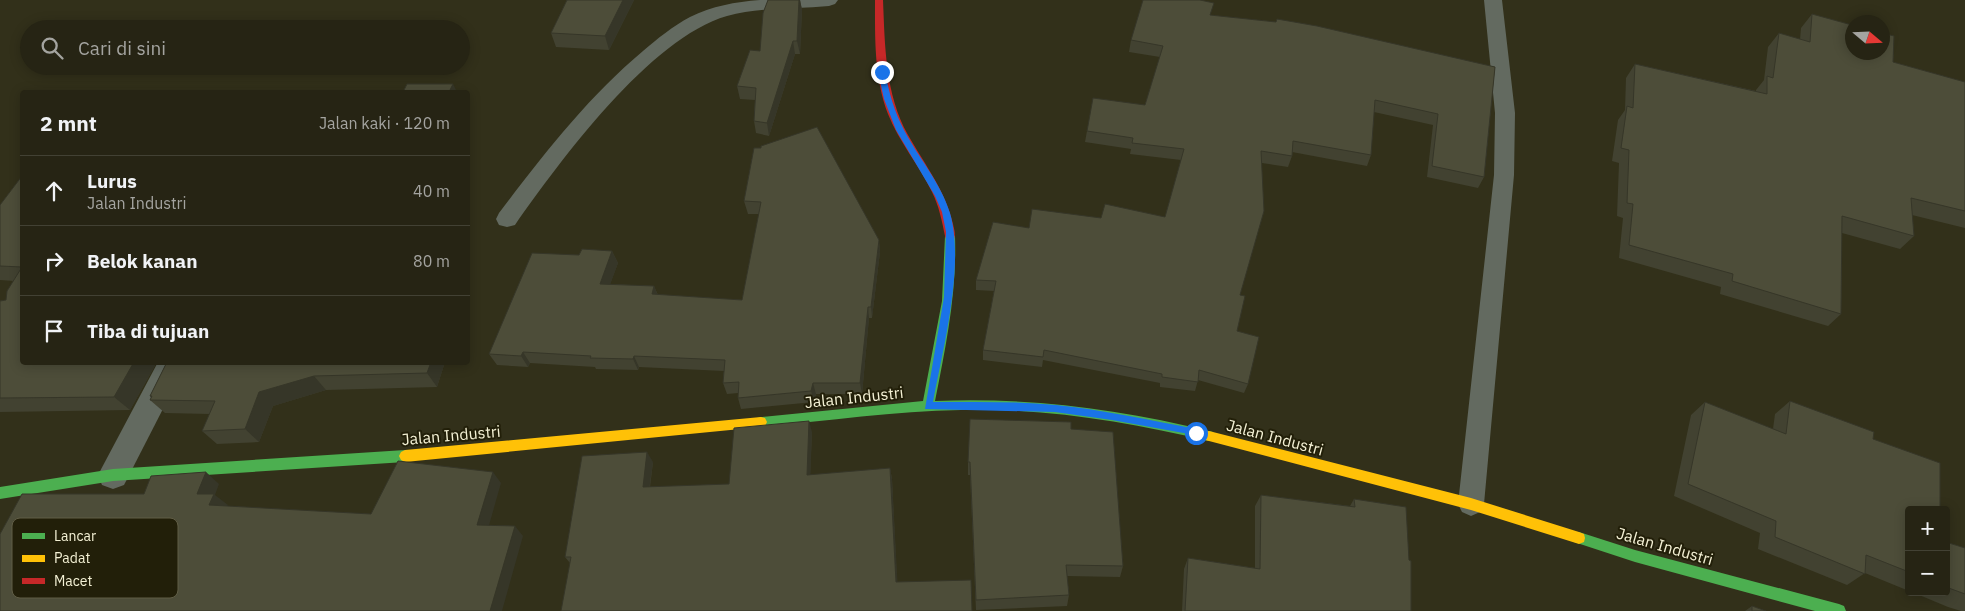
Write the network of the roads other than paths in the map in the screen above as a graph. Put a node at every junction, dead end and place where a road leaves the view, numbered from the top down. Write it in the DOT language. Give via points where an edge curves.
graph roads {
  1 [pos="829,0"];
  2 [pos="879,0"];
  3 [pos="1492,0"];
  4 [pos="507,218"];
  5 [pos="171,365"];
  6 [pos="928,406"];
  7 [pos="113,475"];
  8 [pos="0,492"];
  9 [pos="1471,504"];
  10 [pos="1838,611"];
  1 -- 4 [label="lane" via="722,11 684,27 639,64 588,119 542,170"];
  2 -- 6 [label="main road" via="882,72 887,99 900,130 939,196 950,232 948,297"];
  3 -- 9 [label="lane" via="1505,114 1504,176"];
  5 -- 7 [label="street"];
  6 -- 7 [label="main road, Jalan Industri" via="458,452"];
  6 -- 9 [label="main road, Jalan Industri" via="1037,408 1112,416 1196,433"];
  7 -- 8 [label="main road, Jalan Industri"];
  9 -- 10 [label="main road, Jalan Industri" via="1635,556"];
}
